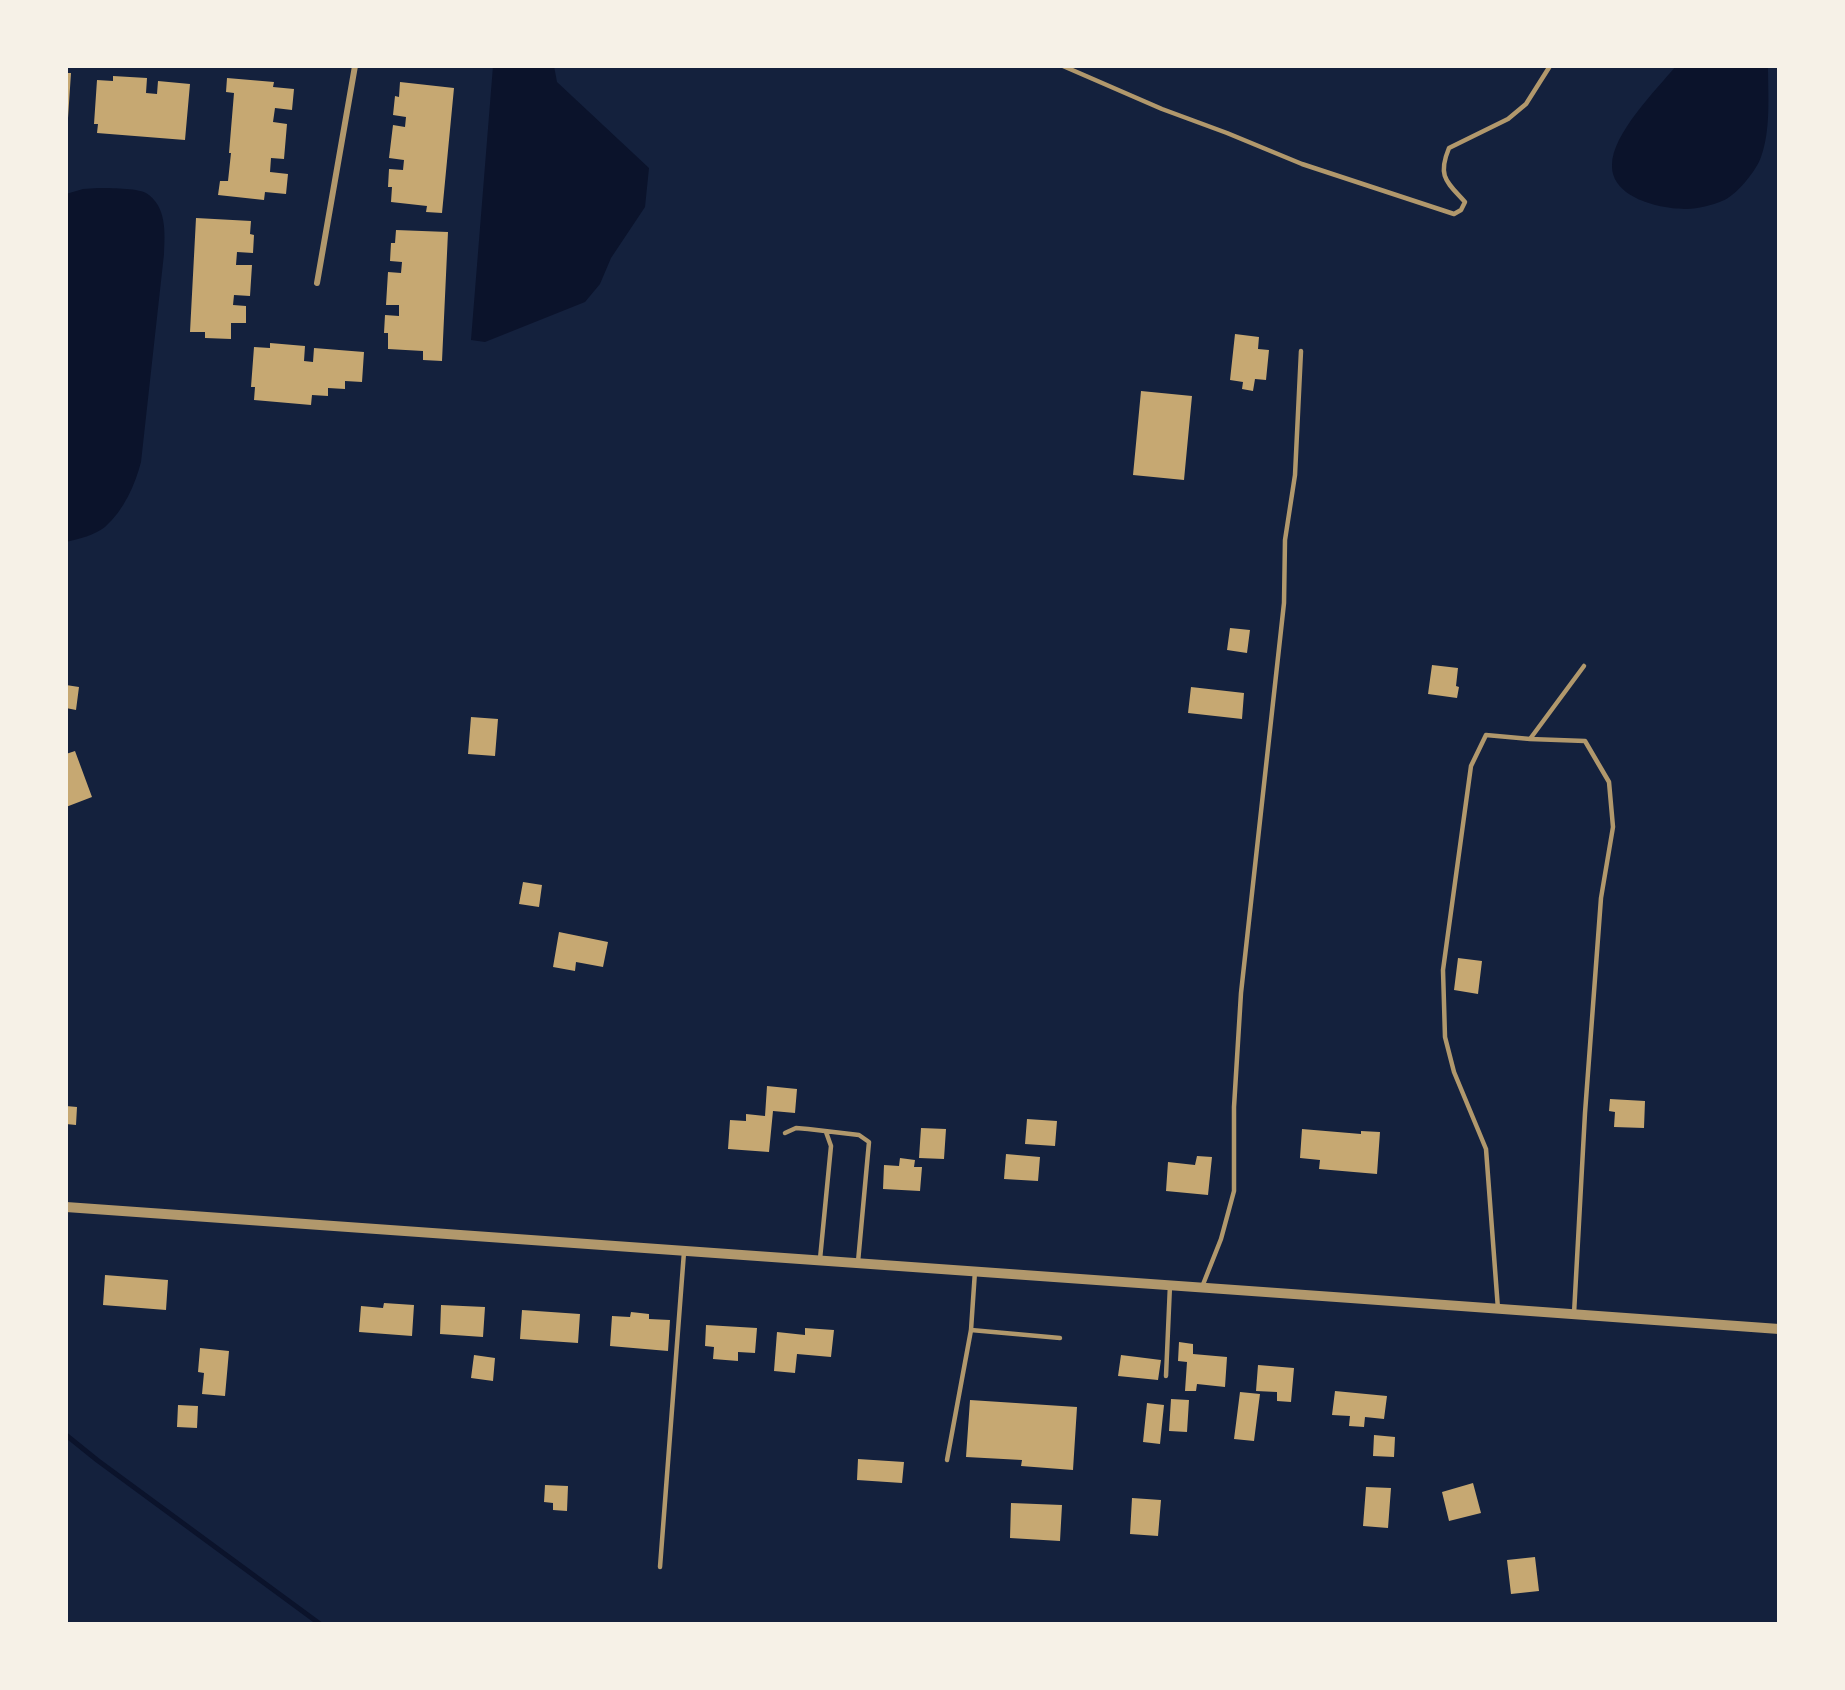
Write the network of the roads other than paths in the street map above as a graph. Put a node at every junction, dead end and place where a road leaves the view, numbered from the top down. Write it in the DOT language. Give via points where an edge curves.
graph roads {
  1 [pos="355,66"];
  2 [pos="1063,66"];
  3 [pos="1550,66"];
  4 [pos="317,283"];
  5 [pos="1301,351"];
  6 [pos="1584,666"];
  7 [pos="1530,739"];
  8 [pos="826,1132"];
  9 [pos="785,1133"];
  10 [pos="66,1207"];
  11 [pos="684,1249"];
  12 [pos="820,1259"];
  13 [pos="858,1262"];
  14 [pos="975,1271"];
  15 [pos="1170,1285"];
  16 [pos="1202,1287"];
  17 [pos="1498,1309"];
  18 [pos="1574,1314"];
  19 [pos="1779,1329"];
  20 [pos="971,1330"];
  21 [pos="1060,1338"];
  22 [pos="1166,1376"];
  23 [pos="947,1460"];
  24 [pos="660,1567"];
  1 -- 4 [label="street"];
  2 -- 3 [label="lane" via="1302,164 1454,214 1465,202 1449,187 1443,173 1449,148 1508,119 1526,104"];
  5 -- 16 [label="lane" via="1284,603 1241,993 1234,1191"];
  6 -- 7 [label="lane"];
  7 -- 17 [label="lane" via="1486,735 1471,766 1443,970 1445,1037 1454,1072 1486,1149"];
  7 -- 18 [label="lane" via="1585,741 1609,782 1613,827 1600,910"];
  8 -- 9 [label="lane" via="796,1128"];
  8 -- 12 [label="lane" via="831,1146"];
  8 -- 13 [label="lane" via="858,1135 869,1142"];
  10 -- 11 [label="street"];
  11 -- 12 [label="street"];
  11 -- 24 [label="lane"];
  12 -- 13 [label="street"];
  13 -- 14 [label="street"];
  14 -- 15 [label="street"];
  14 -- 20 [label="lane"];
  15 -- 16 [label="street"];
  15 -- 22 [label="lane"];
  16 -- 17 [label="street"];
  17 -- 18 [label="street"];
  18 -- 19 [label="street"];
  20 -- 21 [label="lane"];
  20 -- 23 [label="lane"];
}
